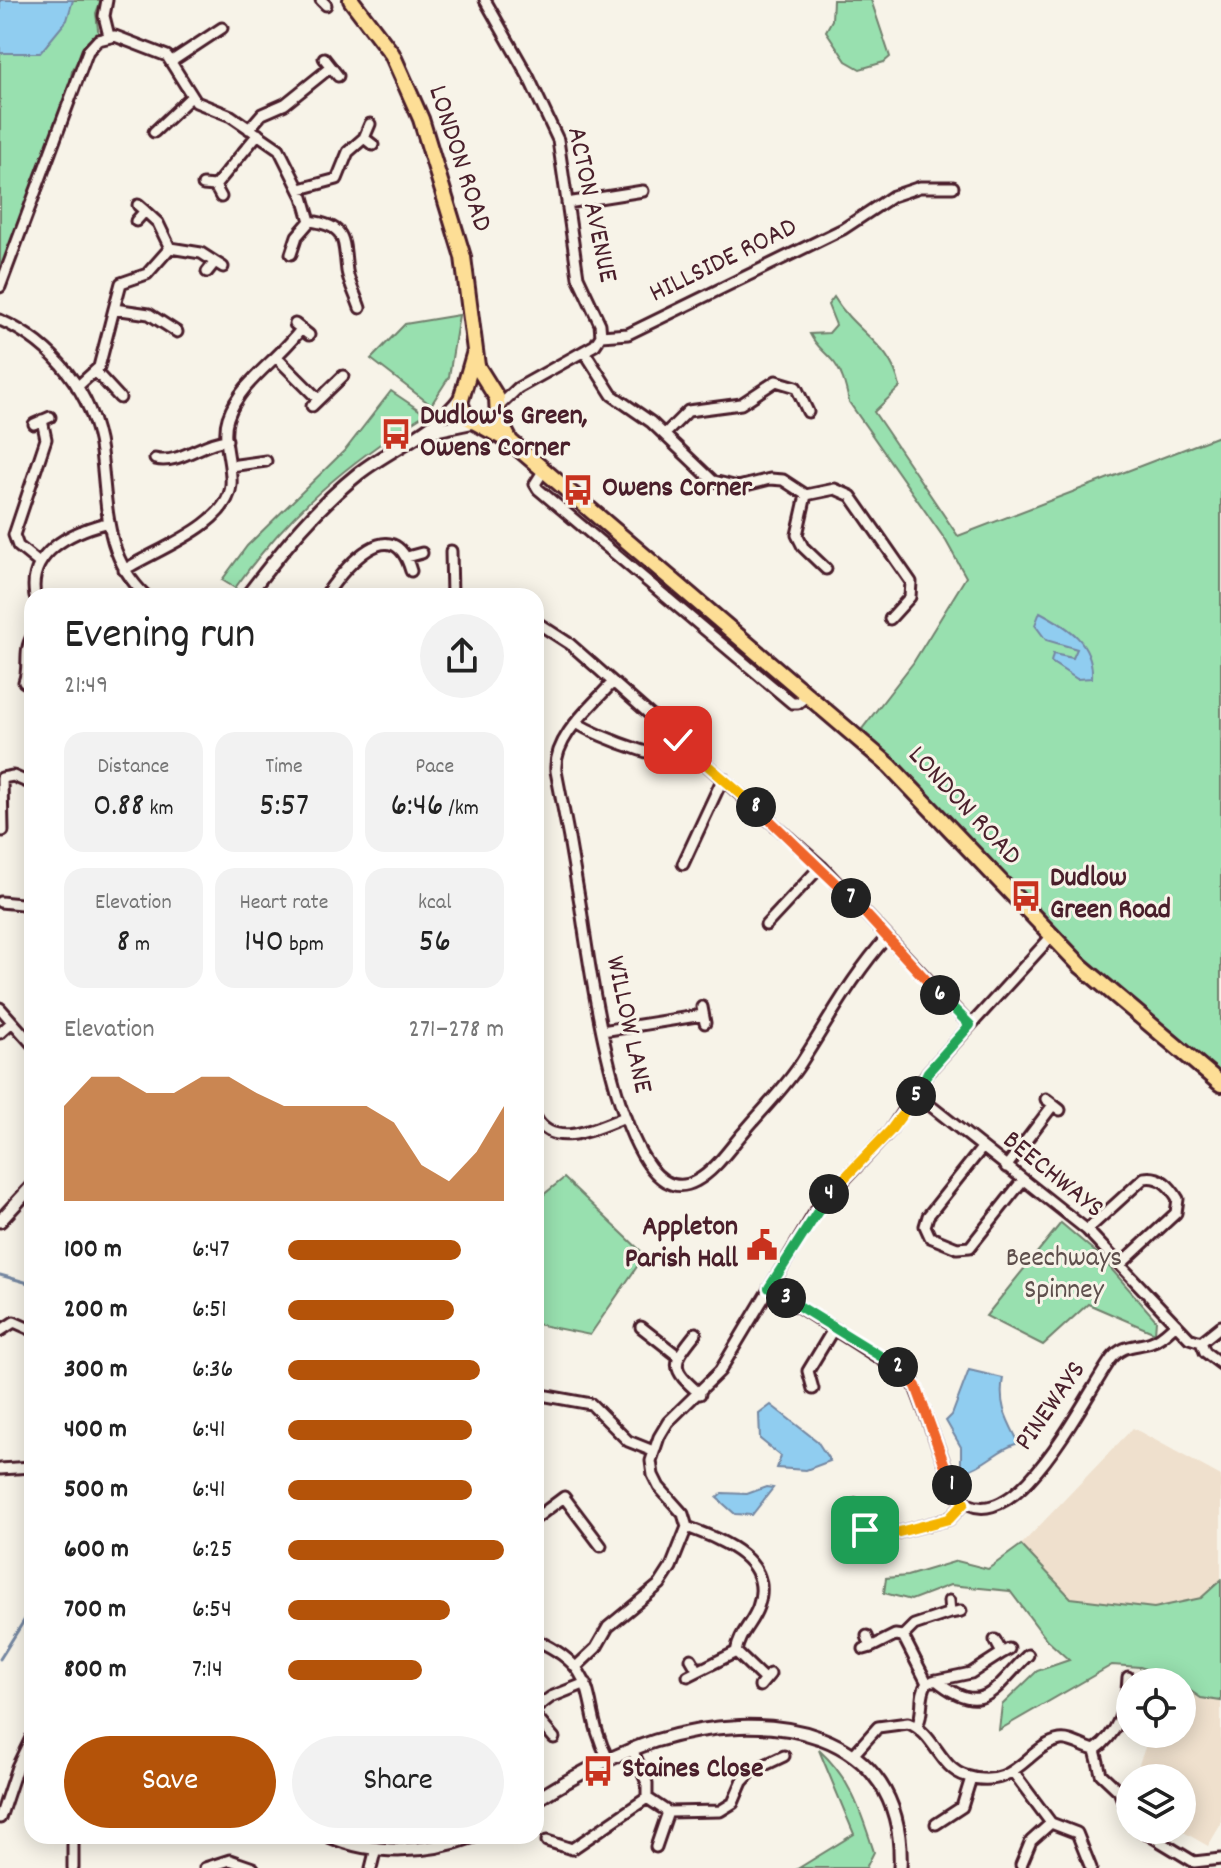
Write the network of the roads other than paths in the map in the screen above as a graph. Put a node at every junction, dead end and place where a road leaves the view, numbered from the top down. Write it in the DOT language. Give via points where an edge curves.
graph roads {
  1 [pos="107,0"];
  2 [pos="351,0"];
  3 [pos="485,0"];
  4 [pos="222,28"];
  5 [pos="109,36"];
  6 [pos="324,58"];
  7 [pos="172,61"];
  8 [pos="191,97"];
  9 [pos="370,124"];
  10 [pos="154,132"];
  11 [pos="254,132"];
  12 [pos="364,138"];
  13 [pos="373,145"];
  14 [pos="203,185"];
  15 [pos="215,186"];
  16 [pos="953,187"];
  17 [pos="300,189"];
  18 [pos="643,191"];
  19 [pos="221,197"];
  20 [pos="567,203"];
  21 [pos="136,221"];
  22 [pos="310,221"];
  23 [pos="170,248"];
  24 [pos="291,256"];
  25 [pos="207,272"];
  26 [pos="0,287"];
  27 [pos="114,309"];
  28 [pos="361,309"];
  29 [pos="0,320"];
  30 [pos="302,329"];
  31 [pos="177,332"];
  32 [pos="601,336"];
  33 [pos="475,351"];
  34 [pos="584,351"];
  35 [pos="276,357"];
  36 [pos="96,372"];
  37 [pos="343,376"];
  38 [pos="77,387"];
  39 [pos="518,388"];
  40 [pos="490,389"];
  41 [pos="462,396"];
  42 [pos="120,398"];
  43 [pos="497,408"];
  44 [pos="808,415"];
  45 [pos="42,420"];
  46 [pos="475,422"];
  47 [pos="423,433"];
  48 [pos="665,434"];
  49 [pos="227,440"];
  50 [pos="511,442"];
  51 [pos="154,459"];
  52 [pos="266,461"];
  53 [pos="230,466"];
  54 [pos="806,495"];
  55 [pos="106,523"];
  56 [pos="451,551"];
  57 [pos="422,553"];
  58 [pos="407,557"];
  59 [pos="39,563"];
  60 [pos="124,570"];
  61 [pos="411,571"];
  62 [pos="826,571"];
  63 [pos="35,588"];
  64 [pos="139,588"];
  65 [pos="253,588"];
  66 [pos="332,588"];
  67 [pos="452,588"];
  68 [pos="888,620"];
  69 [pos="544,627"];
  70 [pos="612,683"];
  71 [pos="577,723"];
  72 [pos="701,760"];
  73 [pos="1,777"];
  74 [pos="723,778"];
  75 [pos="24,781"];
  76 [pos="3,831"];
  77 [pos="683,864"];
  78 [pos="821,866"];
  79 [pos="0,902"];
  80 [pos="24,904"];
  81 [pos="766,925"];
  82 [pos="887,937"];
  83 [pos="1051,937"];
  84 [pos="0,1008"];
  85 [pos="703,1015"];
  86 [pos="11,1023"];
  87 [pos="970,1025"];
  88 [pos="602,1031"];
  89 [pos="0,1033"];
  90 [pos="24,1036"];
  91 [pos="1221,1084"];
  92 [pos="917,1095"];
  93 [pos="1053,1105"];
  94 [pos="625,1117"];
  95 [pos="544,1128"];
  96 [pos="982,1148"];
  97 [pos="1006,1167"];
  98 [pos="1023,1180"];
  99 [pos="24,1195"];
  100 [pos="0,1221"];
  101 [pos="1087,1230"];
  102 [pos="1120,1265"];
  103 [pos="769,1288"];
  104 [pos="1176,1324"];
  105 [pos="24,1326"];
  106 [pos="1221,1326"];
  107 [pos="641,1327"];
  108 [pos="834,1328"];
  109 [pos="0,1331"];
  110 [pos="696,1333"];
  111 [pos="1201,1342"];
  112 [pos="678,1356"];
  113 [pos="1221,1364"];
  114 [pos="813,1389"];
  115 [pos="700,1394"];
  116 [pos="544,1395"];
  117 [pos="653,1451"];
  118 [pos="24,1468"];
  119 [pos="0,1469"];
  120 [pos="964,1503"];
  121 [pos="856,1504"];
  122 [pos="544,1511"];
  123 [pos="687,1527"];
  124 [pos="601,1546"];
  125 [pos="949,1601"];
  126 [pos="867,1636"];
  127 [pos="903,1636"];
  128 [pos="995,1640"];
  129 [pos="544,1644"];
  130 [pos="736,1652"];
  131 [pos="1028,1655"];
  132 [pos="691,1659"];
  133 [pos="577,1666"];
  134 [pos="698,1671"];
  135 [pos="688,1676"];
  136 [pos="764,1679"];
  137 [pos="931,1682"];
  138 [pos="586,1683"];
  139 [pos="544,1702"];
  140 [pos="544,1726"];
  141 [pos="917,1726"];
  142 [pos="1116,1728"];
  143 [pos="554,1738"];
  144 [pos="632,1749"];
  145 [pos="1095,1750"];
  146 [pos="24,1751"];
  147 [pos="854,1754"];
  148 [pos="784,1756"];
  149 [pos="608,1759"];
  150 [pos="1013,1772"];
  151 [pos="971,1778"];
  152 [pos="1116,1788"];
  153 [pos="544,1795"];
  154 [pos="647,1798"];
  155 [pos="668,1812"];
  156 [pos="0,1818"];
  157 [pos="1051,1823"];
  158 [pos="936,1824"];
  159 [pos="547,1841"];
  160 [pos="73,1844"];
  161 [pos="360,1844"];
  162 [pos="445,1844"];
  163 [pos="1164,1844"];
  164 [pos="376,1848"];
  165 [pos="656,1850"];
  166 [pos="1221,1859"];
  167 [pos="1021,1867"];
  168 [pos="73,1868"];
  169 [pos="205,1868"];
  170 [pos="253,1868"];
  171 [pos="371,1868"];
  172 [pos="900,1868"];
  173 [pos="1091,1868"];
  1 -- 5 [label="street"];
  2 -- 33 [label="highway, LONDON ROAD" via="392,54 421,119 463,257"];
  3 -- 20 [label="street, ACTON AVENUE" via="553,126"];
  4 -- 7 [label="street"];
  5 -- 7 [label="street" via="151,48"];
  5 -- 26 [label="street" via="88,51"];
  6 -- 11 [label="street" via="335,72 262,114"];
  7 -- 8 [label="street"];
  8 -- 10 [label="street"];
  8 -- 11 [label="street"];
  9 -- 12 [label="street"];
  11 -- 15 [label="street"];
  11 -- 17 [label="street" via="279,149"];
  12 -- 13 [label="street"];
  12 -- 17 [label="street" via="348,152 337,179"];
  14 -- 15 [label="street"];
  15 -- 19 [label="street"];
  16 -- 32 [label="street, HILLSIDE ROAD" via="920,187 893,196 843,229 628,334"];
  17 -- 22 [label="street"];
  18 -- 20 [label="street"];
  20 -- 32 [label="street, ACTON AVENUE" via="578,277"];
  21 -- 23 [label="street" via="141,208 158,223"];
  22 -- 24 [label="street" via="297,236"];
  22 -- 28 [label="street" via="343,237 348,276"];
  23 -- 25 [label="street" via="205,254 219,264"];
  23 -- 27 [label="street" via="147,274 121,283"];
  27 -- 31 [label="street" via="149,314"];
  27 -- 36 [label="street"];
  29 -- 38 [label="street" via="45,347"];
  30 -- 35 [label="street"];
  32 -- 34 [label="street"];
  33 -- 40 [label="highway, LONDON ROAD"];
  33 -- 41 [label="highway, LONDON ROAD"];
  34 -- 39 [label="street"];
  34 -- 48 [label="street" via="609,392"];
  35 -- 37 [label="street" via="315,403"];
  35 -- 49 [label="street" via="233,408"];
  36 -- 38 [label="street"];
  36 -- 42 [label="street"];
  38 -- 55 [label="street" via="98,434"];
  39 -- 40 [label="street"];
  39 -- 43 [label="street"];
  40 -- 41 [label="highway" via="475,385"];
  40 -- 43 [label="highway"];
  41 -- 46 [label="highway" via="462,413"];
  41 -- 47 [label="street"];
  43 -- 46 [label="highway" via="490,419"];
  43 -- 50 [label="highway, LONDON ROAD"];
  44 -- 48 [label="street" via="796,387 776,381 741,404 688,411"];
  45 -- 59 [label="street" via="46,439 14,535 18,546"];
  46 -- 47 [label="street"];
  46 -- 50 [label="highway, LONDON ROAD"];
  47 -- 65 [label="street" via="326,500"];
  48 -- 54 [label="street" via="719,484 738,487 777,479"];
  49 -- 51 [label="street" via="207,443 174,460"];
  49 -- 53 [label="street"];
  50 -- 83 [label="highway, LONDON ROAD" via="912,787"];
  52 -- 53 [label="street"];
  53 -- 60 [label="street" via="229,497 216,517"];
  54 -- 62 [label="street" via="798,539"];
  54 -- 68 [label="street" via="828,489 847,492 892,550 912,586 906,602"];
  55 -- 59 [label="street" via="57,545"];
  55 -- 60 [label="street"];
  56 -- 67 [label="street"];
  57 -- 58 [label="street"];
  58 -- 61 [label="street"];
  58 -- 66 [label="street" via="395,543 381,542"];
  59 -- 63 [label="street"];
  60 -- 64 [label="street"];
  69 -- 70 [label="street"];
  70 -- 71 [label="street, WILLOW LANE"];
  70 -- 72 [label="street"];
  71 -- 72 [label="street" via="685,763"];
  71 -- 88 [label="street, WILLOW LANE" via="556,764"];
  72 -- 74 [label="street"];
  73 -- 75 [label="street"];
  73 -- 76 [label="street"];
  74 -- 77 [label="street"];
  74 -- 78 [label="street"];
  78 -- 81 [label="street"];
  78 -- 82 [label="street"];
  79 -- 80 [label="street"];
  82 -- 87 [label="street"];
  82 -- 94 [label="street, WILLOW LANE" via="845,991 793,1075 699,1180 679,1185 658,1177"];
  83 -- 87 [label="street"];
  83 -- 91 [label="highway, LONDON ROAD"];
  84 -- 86 [label="street"];
  85 -- 88 [label="street"];
  86 -- 89 [label="street"];
  86 -- 90 [label="street"];
  87 -- 92 [label="street" via="928,1072"];
  88 -- 94 [label="street, WILLOW LANE"];
  92 -- 96 [label="street, BEECHWAYS"];
  92 -- 103 [label="street" via="817,1209"];
  93 -- 97 [label="street"];
  94 -- 95 [label="street" via="559,1136"];
  96 -- 97 [label="street, BEECHWAYS"];
  96 -- 98 [label="street" via="928,1216 930,1237 957,1248 970,1247"];
  97 -- 98 [label="street, BEECHWAYS"];
  98 -- 101 [label="street, BEECHWAYS"];
  99 -- 100 [label="street"];
  101 -- 102 [label="street, BEECHWAYS"];
  101 -- 102 [label="street" via="1144,1178 1167,1184 1178,1199 1176,1213"];
  102 -- 104 [label="street, BEECHWAYS"];
  103 -- 108 [label="street"];
  103 -- 115 [label="street"];
  104 -- 111 [label="street, BEECHWAYS"];
  104 -- 120 [label="street, PINEWAYS" via="1155,1341 1113,1356 1078,1415 1016,1495 982,1508"];
  105 -- 109 [label="street" via="14,1322"];
  106 -- 111 [label="street"];
  107 -- 112 [label="street"];
  108 -- 114 [label="street" via="808,1371"];
  108 -- 120 [label="street" via="912,1379 952,1487"];
  110 -- 112 [label="street"];
  111 -- 113 [label="street, BEECHWAYS"];
  112 -- 115 [label="street" via="680,1377"];
  115 -- 117 [label="street" via="668,1422"];
  116 -- 117 [label="street" via="591,1404 628,1441"];
  117 -- 123 [label="street" via="653,1475"];
  118 -- 119 [label="street"];
  120 -- 121 [label="street" via="949,1519 884,1536 865,1530"];
  122 -- 124 [label="street" via="563,1494"];
  123 -- 130 [label="street" via="728,1544 757,1571 759,1605"];
  123 -- 133 [label="street" via="660,1584 608,1627"];
  125 -- 127 [label="street" via="955,1612 914,1625"];
  126 -- 127 [label="street" via="868,1648"];
  127 -- 137 [label="street"];
  128 -- 137 [label="street" via="1005,1651 971,1673"];
  129 -- 133 [label="street"];
  130 -- 134 [label="street"];
  130 -- 136 [label="street"];
  131 -- 137 [label="street" via="984,1696 961,1698"];
  132 -- 134 [label="street"];
  133 -- 138 [label="street"];
  134 -- 135 [label="street"];
  137 -- 141 [label="street" via="922,1696"];
  138 -- 139 [label="street"];
  138 -- 149 [label="street"];
  140 -- 143 [label="street"];
  141 -- 147 [label="street" via="899,1722 878,1727"];
  141 -- 151 [label="street" via="947,1763"];
  142 -- 145 [label="street"];
  144 -- 147 [label="street" via="686,1734 773,1727 820,1736"];
  144 -- 149 [label="street"];
  144 -- 154 [label="street" via="647,1783"];
  145 -- 150 [label="street" via="1059,1740"];
  145 -- 152 [label="street" via="1101,1774"];
  146 -- 156 [label="street"];
  147 -- 172 [label="street" via="895,1808"];
  148 -- 155 [label="street" via="752,1771 728,1808"];
  149 -- 153 [label="street"];
  150 -- 151 [label="street" via="986,1780"];
  150 -- 157 [label="street"];
  151 -- 158 [label="street" via="962,1807"];
  154 -- 155 [label="street"];
  154 -- 159 [label="street" via="572,1849"];
  155 -- 165 [label="street"];
  157 -- 167 [label="street" via="1031,1841"];
  157 -- 173 [label="street" via="1082,1829"];
  160 -- 168 [label="street"];
  161 -- 164 [label="street"];
  162 -- 164 [label="street"];
  163 -- 166 [label="street" via="1194,1862"];
  164 -- 171 [label="street"];
  169 -- 170 [label="street" via="230,1860"];
}
